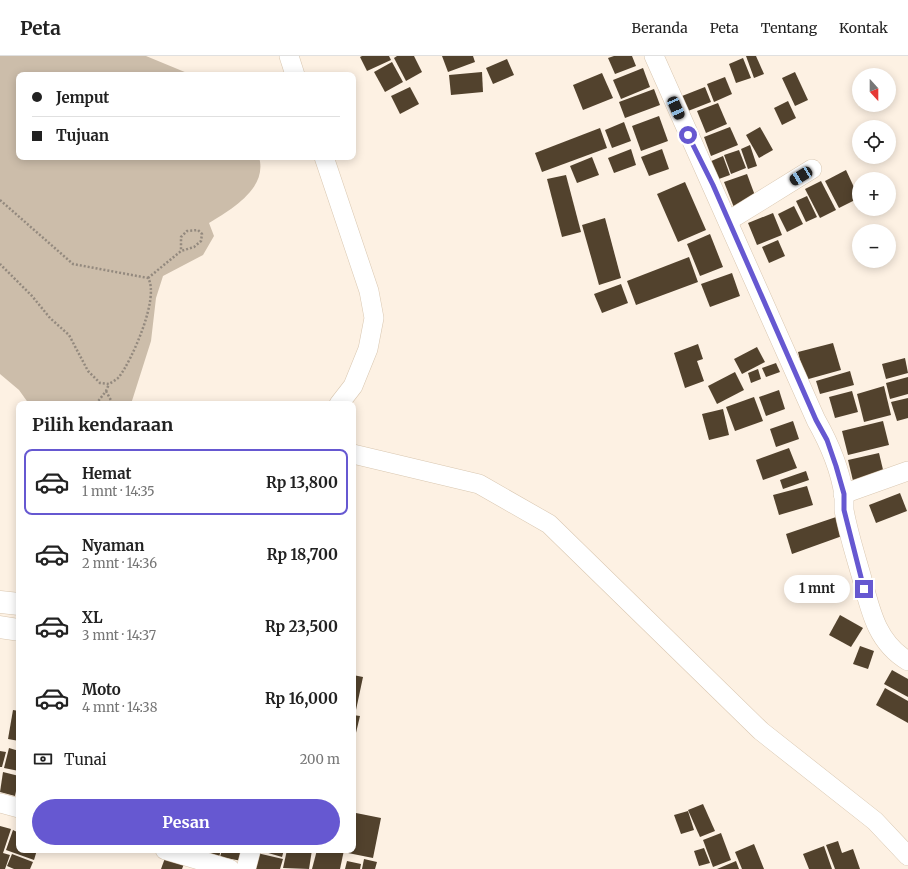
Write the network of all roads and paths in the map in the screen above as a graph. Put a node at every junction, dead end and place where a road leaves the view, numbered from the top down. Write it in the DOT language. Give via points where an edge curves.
graph roads {
  1 [pos="288,56"];
  2 [pos="654,56"];
  3 [pos="294,72"];
  4 [pos="325,160"];
  5 [pos="812,169"];
  6 [pos="0,200"];
  7 [pos="728,220"];
  8 [pos="181,251"];
  9 [pos="0,264"];
  10 [pos="148,278"];
  11 [pos="108,384"];
  12 [pos="106,390"];
  13 [pos="98,401"];
  14 [pos="112,401"];
  15 [pos="341,401"];
  16 [pos="356,455"];
  17 [pos="908,471"];
  18 [pos="844,494"];
  19 [pos="0,602"];
  20 [pos="16,604"];
  21 [pos="0,626"];
  22 [pos="16,629"];
  23 [pos="908,661"];
  24 [pos="0,804"];
  25 [pos="16,807"];
  26 [pos="175,853"];
  27 [pos="250,853"];
  28 [pos="908,856"];
  29 [pos="230,869"];
  30 [pos="246,869"];
  1 -- 3 [label="street"];
  2 -- 7 [label="street"];
  4 -- 15 [label="street" via="369,291 374,318 368,349 353,386"];
  5 -- 7 [label="street"];
  6 -- 10 [label="path" via="73,264"];
  7 -- 18 [label="street" via="827,440"];
  8 -- 8 [label="path" via="194,247 201,241 202,234 198,230 188,231 181,237"];
  8 -- 10 [label="path"];
  9 -- 11 [label="path" via="69,335 88,371 100,383"];
  10 -- 11 [label="path" via="152,284 150,302 142,330 118,378"];
  11 -- 12 [label="path"];
  12 -- 13 [label="path"];
  12 -- 14 [label="path"];
  16 -- 28 [label="street" via="479,484 549,524 761,731 875,821"];
  17 -- 18 [label="street"];
  18 -- 23 [label="street" via="848,523 873,621 896,654"];
  19 -- 20 [label="main road"];
  21 -- 22 [label="main road"];
  24 -- 25 [label="street"];
  26 -- 29 [label="street"];
  27 -- 30 [label="street"];
}
